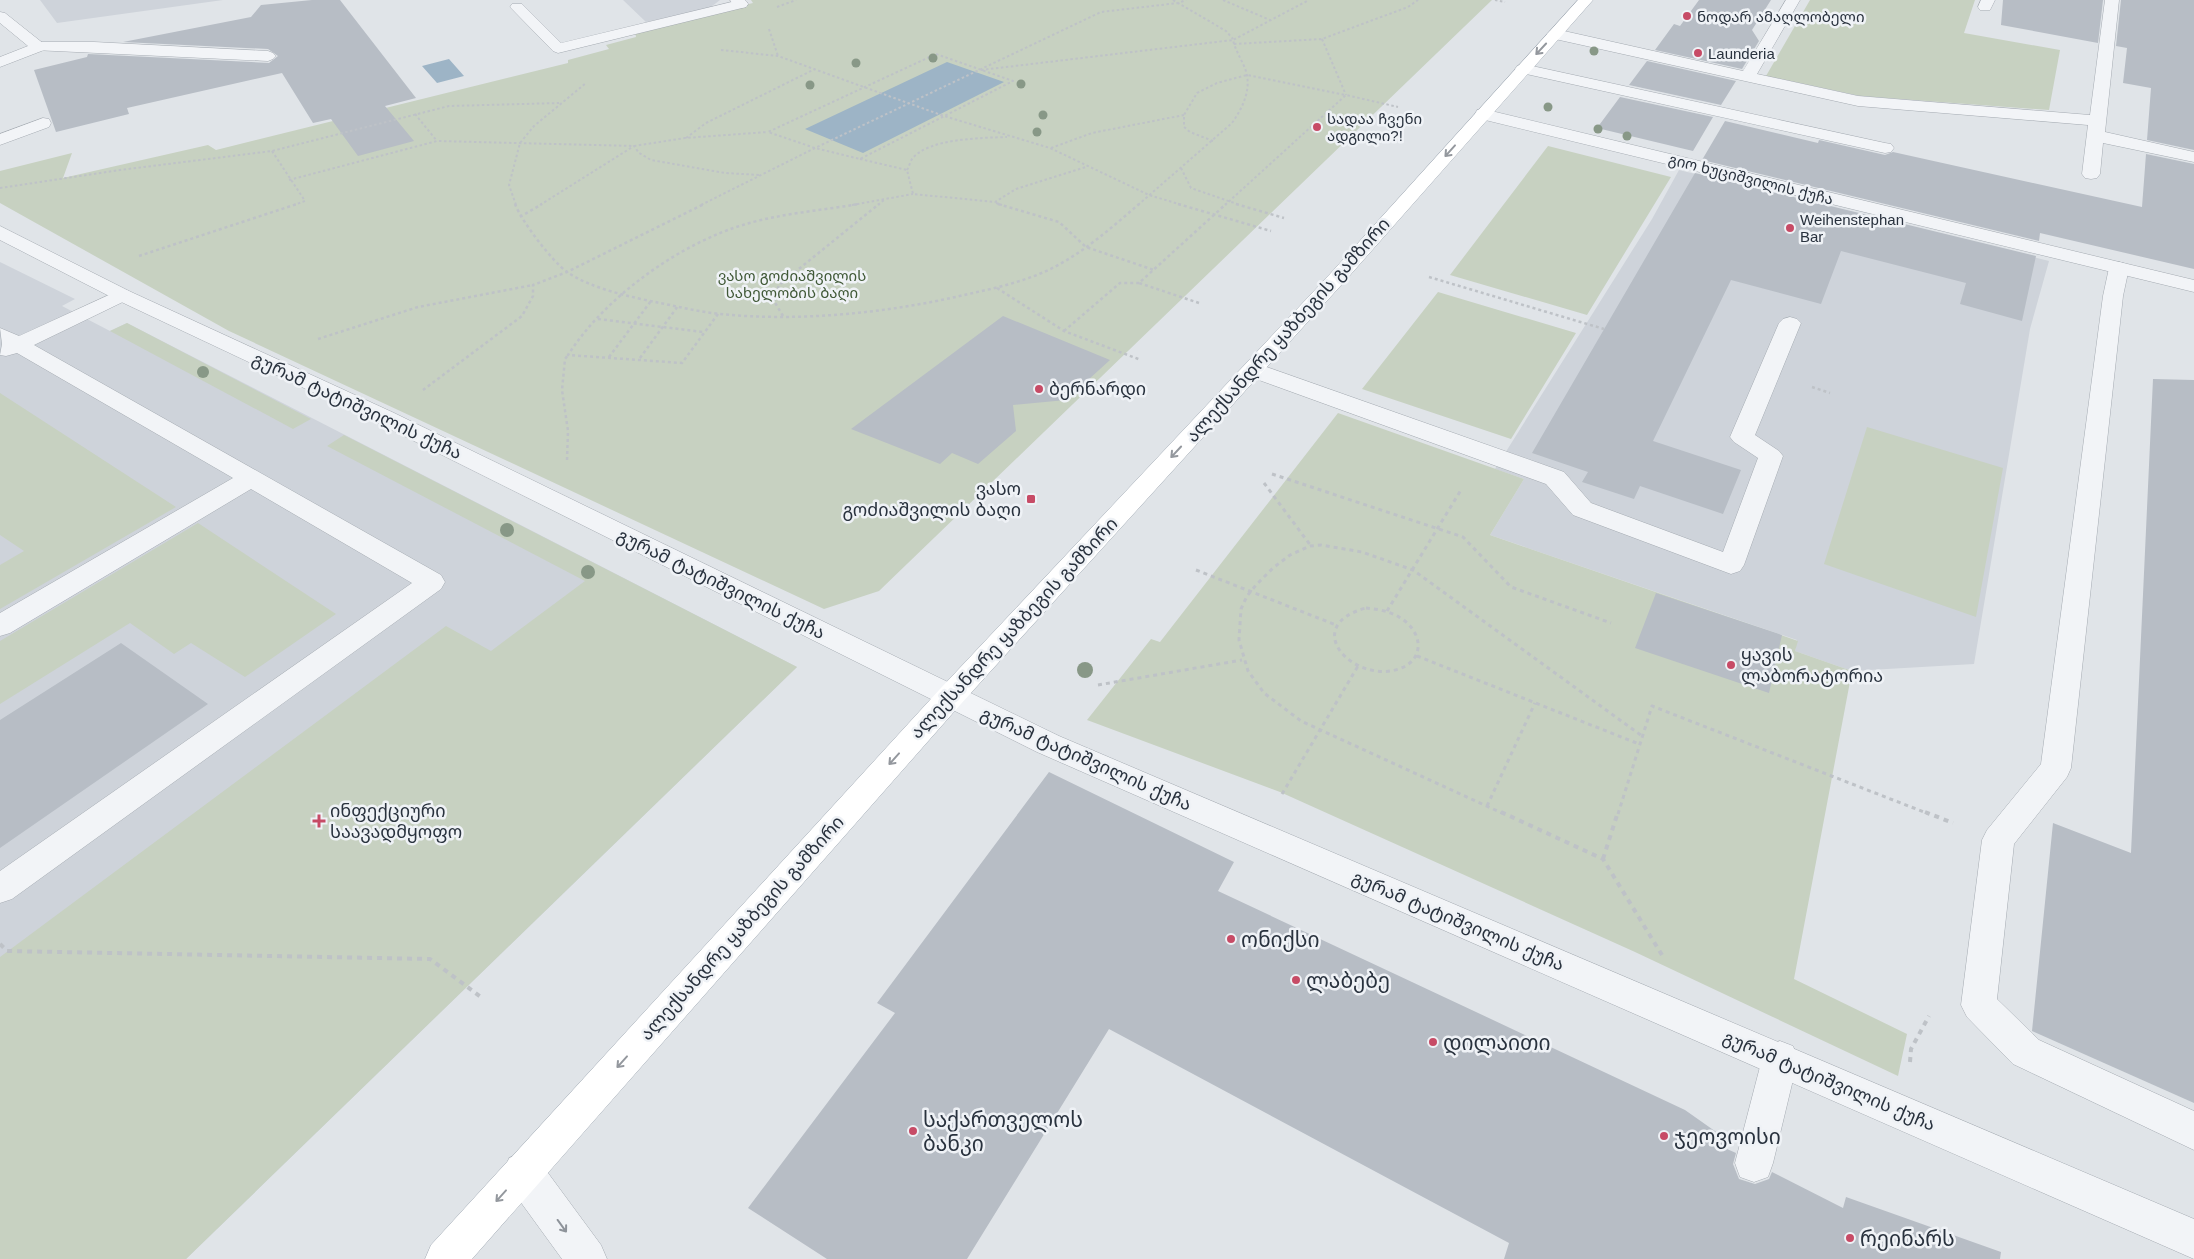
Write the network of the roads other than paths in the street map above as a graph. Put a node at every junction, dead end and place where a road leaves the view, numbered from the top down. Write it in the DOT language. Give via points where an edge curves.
graph roads {
  1 [pos="1586,0"];
  2 [pos="1794,0"];
  3 [pos="2112,0"];
  4 [pos="739,2"];
  5 [pos="517,7"];
  6 [pos="0,16"];
  7 [pos="1555,34"];
  8 [pos="39,47"];
  9 [pos="268,56"];
  10 [pos="0,62"];
  11 [pos="1524,68"];
  12 [pos="1748,76"];
  13 [pos="1483,114"];
  14 [pos="43,123"];
  15 [pos="2098,129"];
  16 [pos="0,140"];
  17 [pos="1885,148"];
  18 [pos="2194,157"];
  19 [pos="2091,174"];
  20 [pos="0,232"];
  21 [pos="2119,268"];
  22 [pos="2194,286"];
  23 [pos="122,295"];
  24 [pos="1790,323"];
  25 [pos="6,344"];
  26 [pos="1253,370"];
  27 [pos="251,478"];
  28 [pos="0,626"];
  29 [pos="950,697"];
  30 [pos="0,889"];
  31 [pos="1780,1060"];
  32 [pos="2194,1131"];
  33 [pos="1754,1163"];
  34 [pos="522,1172"];
  35 [pos="2194,1239"];
  36 [pos="445,1259"];
  37 [pos="587,1259"];
  1 -- 7 [label="main road, ალექსანდრე ყაზბეგის გამზირი"];
  2 -- 12 [label="street"];
  3 -- 15 [label="street"];
  4 -- 5 [label="street" via="558,48"];
  6 -- 8 [label="street"];
  7 -- 11 [label="main road, ალექსანდრე ყაზბეგის გამზირი, one-way"];
  7 -- 12 [label="street"];
  8 -- 9 [label="street"];
  8 -- 10 [label="street"];
  11 -- 13 [label="main road, ალექსანდრე ყაზბეგის გამზირი"];
  11 -- 17 [label="street"];
  12 -- 15 [label="street" via="1858,101"];
  13 -- 21 [label="street, გიო ხუციშვილის ქუჩა"];
  13 -- 26 [label="main road, ალექსანდრე ყაზბეგის გამზირი, one-way"];
  14 -- 16 [label="street"];
  15 -- 18 [label="street"];
  15 -- 19 [label="street"];
  20 -- 23 [label="street, გურამ ტატიშვილის ქუჩა"];
  21 -- 22 [label="street, გიო ხუციშვილის ქუჩა"];
  21 -- 32 [label="street" via="2056,768 1998,840 1979,1005 2026,1052"];
  23 -- 25 [label="street"];
  23 -- 29 [label="street, გურამ ტატიშვილის ქუჩა" via="384,417"];
  24 -- 26 [label="street" via="1742,437 1771,456 1731,565 1582,509 1555,478"];
  25 -- 27 [label="street"];
  26 -- 29 [label="main road, ალექსანდრე ყაზბეგის გამზირი, one-way"];
  27 -- 28 [label="street"];
  27 -- 30 [label="street" via="432,582"];
  29 -- 31 [label="street, გურამ ტატიშვილის ქუჩა" via="1057,748"];
  29 -- 34 [label="main road, ალექსანდრე ყაზბეგის გამზირი, one-way"];
  31 -- 33 [label="street"];
  31 -- 35 [label="street, გურამ ტატიშვილის ქუჩა"];
  34 -- 36 [label="main road, ალექსანდრე ყაზბეგის გამზირი, one-way"];
  34 -- 37 [label="street, one-way"];
}
